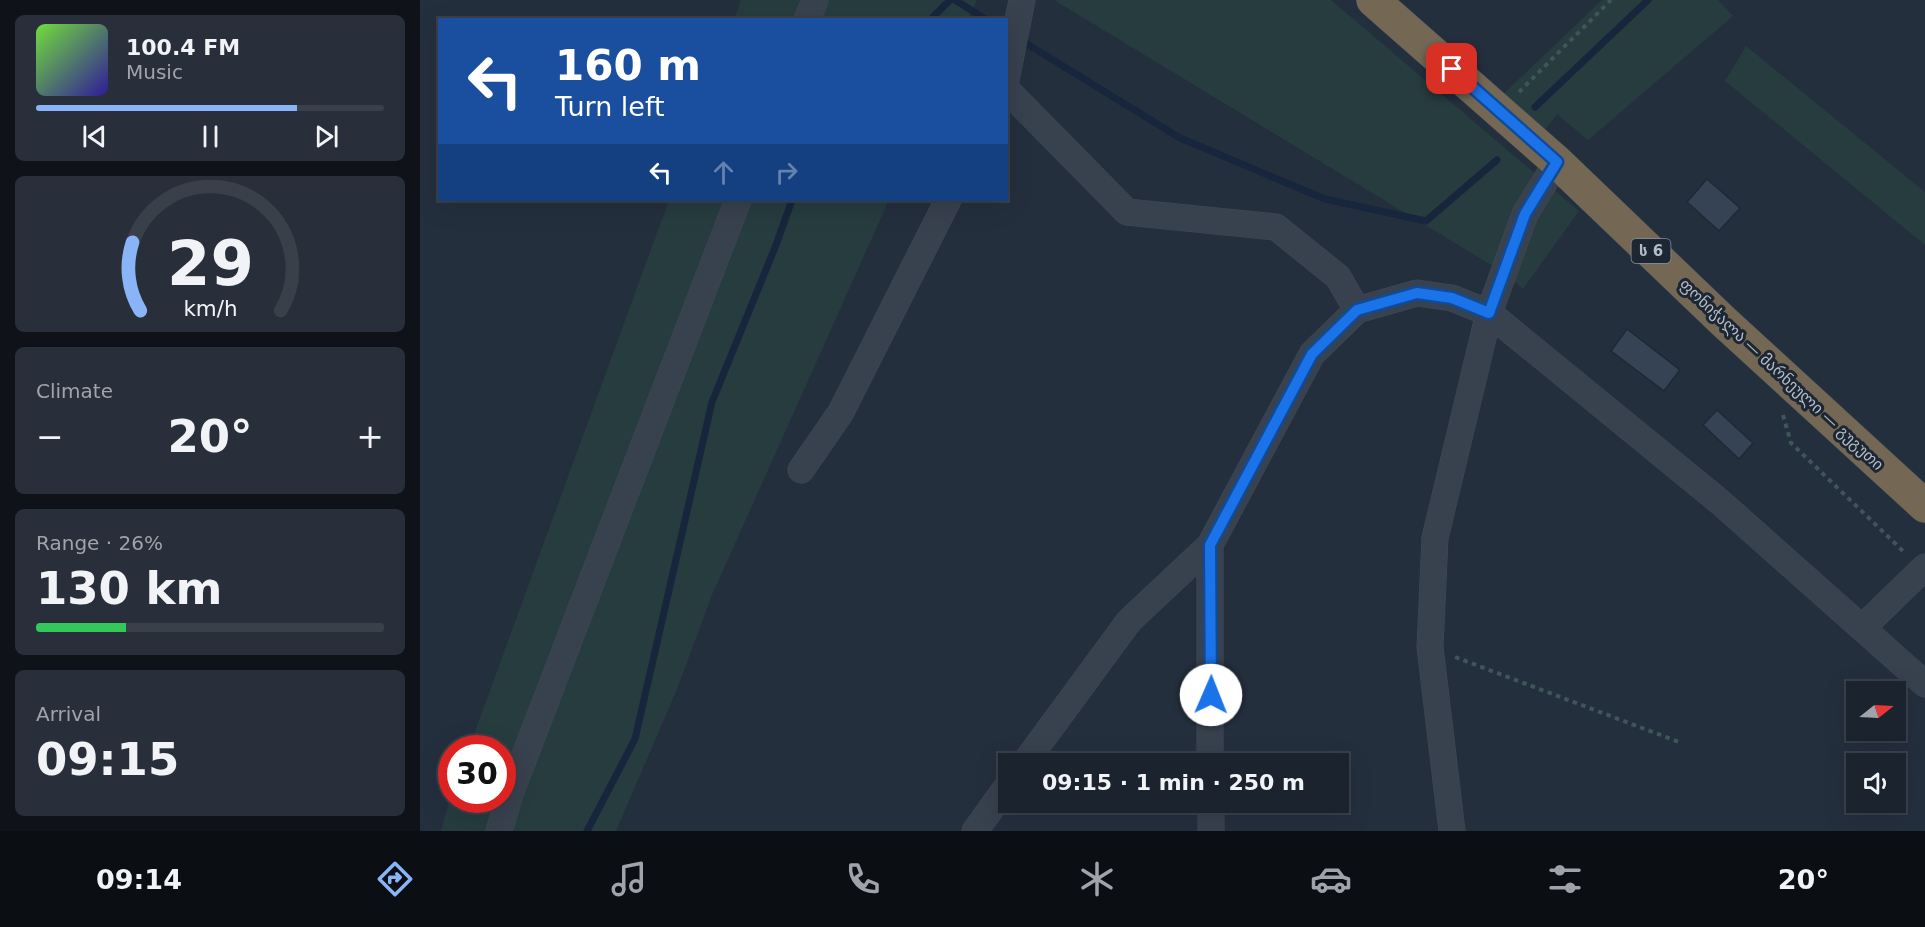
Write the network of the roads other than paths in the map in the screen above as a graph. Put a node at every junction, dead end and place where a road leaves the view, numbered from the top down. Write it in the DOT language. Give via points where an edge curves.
graph roads {
  1 [pos="815,0"];
  2 [pos="1022,0"];
  3 [pos="1373,0"];
  4 [pos="808,18"];
  5 [pos="1008,70"];
  6 [pos="1008,91"];
  7 [pos="1557,162"];
  8 [pos="738,201"];
  9 [pos="947,201"];
  10 [pos="1357,310"];
  11 [pos="1489,313"];
  12 [pos="801,470"];
  13 [pos="1925,506"];
  14 [pos="1210,545"];
  15 [pos="1924,568"];
  16 [pos="1862,628"];
  17 [pos="1925,684"];
  18 [pos="1032,753"];
  19 [pos="1210,753"];
  20 [pos="998,798"];
  21 [pos="1211,813"];
  22 [pos="499,831"];
  23 [pos="975,831"];
  24 [pos="1211,831"];
  25 [pos="1452,831"];
  1 -- 4 [label="street"];
  2 -- 5 [label="street"];
  3 -- 7 [label="highway, ფონიჭალა — მარნეული — გუგუთი / ს 6"];
  6 -- 10 [label="street" via="1127,212 1276,227 1338,277"];
  7 -- 11 [label="street" via="1525,214"];
  7 -- 13 [label="highway, ფონიჭალა — მარნეული — გუგუთი / ს 6"];
  8 -- 22 [label="street"];
  9 -- 12 [label="street" via="841,412"];
  10 -- 11 [label="street" via="1417,293 1452,298"];
  10 -- 14 [label="street" via="1312,354"];
  11 -- 16 [label="street" via="1720,502"];
  11 -- 25 [label="street" via="1435,538 1430,647"];
  14 -- 18 [label="street" via="1129,621"];
  14 -- 19 [label="street"];
  15 -- 16 [label="street"];
  16 -- 17 [label="street"];
  20 -- 23 [label="street"];
  21 -- 24 [label="street"];
}
